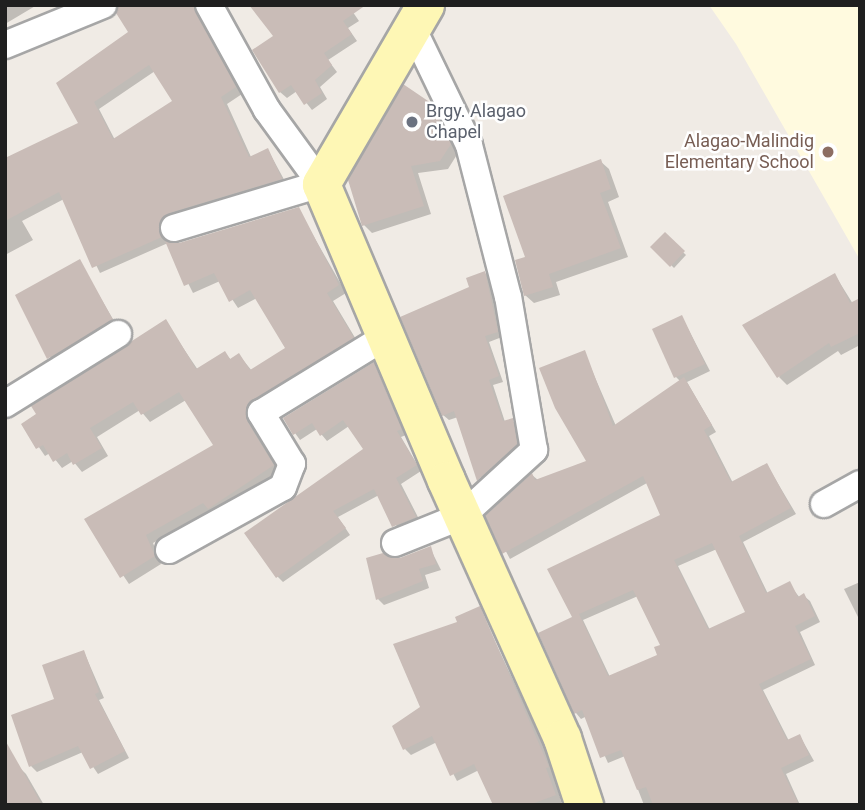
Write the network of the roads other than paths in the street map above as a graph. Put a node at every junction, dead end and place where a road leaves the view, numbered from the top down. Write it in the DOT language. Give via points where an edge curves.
graph roads {
  1 [pos="103,5"];
  2 [pos="209,5"];
  3 [pos="418,16"];
  4 [pos="5,45"];
  5 [pos="321,184"];
  6 [pos="174,228"];
  7 [pos="118,334"];
  8 [pos="385,337"];
  9 [pos="5,404"];
  10 [pos="860,484"];
  11 [pos="824,504"];
  12 [pos="462,516"];
  13 [pos="395,543"];
  14 [pos="169,550"];
  15 [pos="584,805"];
  1 -- 4 [label="street"];
  2 -- 5 [label="street" via="267,110"];
  3 -- 5 [label="street"];
  3 -- 12 [label="street" via="469,145 508,298 534,450"];
  5 -- 6 [label="street"];
  5 -- 8 [label="street"];
  7 -- 9 [label="street"];
  8 -- 12 [label="street"];
  8 -- 14 [label="street" via="261,412 292,464 283,487"];
  10 -- 11 [label="street"];
  12 -- 13 [label="street"];
  12 -- 15 [label="street" via="562,738"];
}
